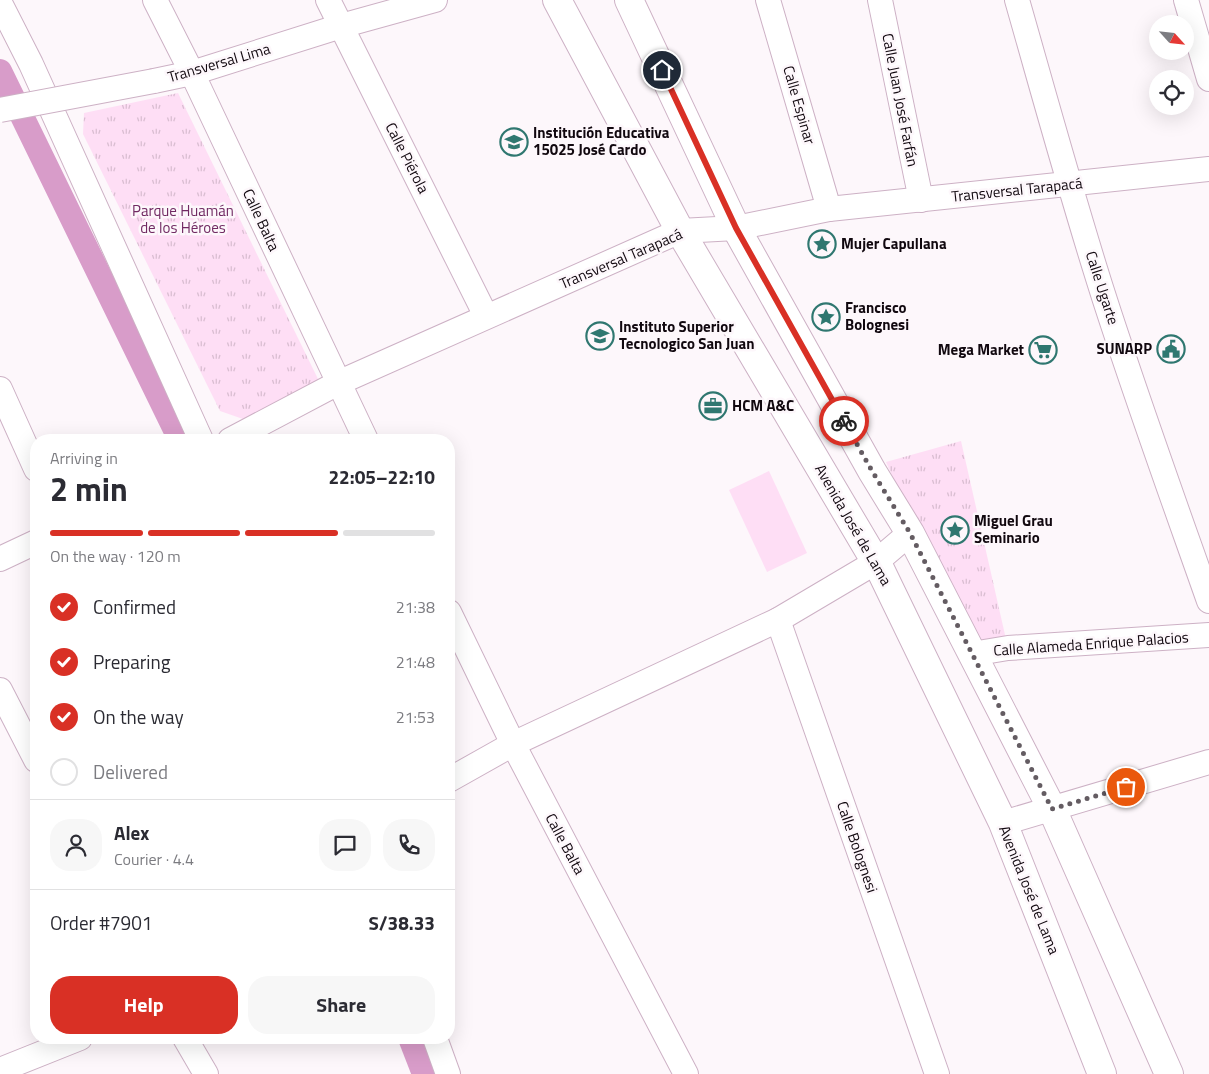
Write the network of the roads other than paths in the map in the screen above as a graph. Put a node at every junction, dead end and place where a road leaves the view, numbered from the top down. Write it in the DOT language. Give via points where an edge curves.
graph roads {
  1 [pos="155,0"];
  2 [pos="328,0"];
  3 [pos="435,0"];
  4 [pos="557,0"];
  5 [pos="629,0"];
  6 [pos="768,0"];
  7 [pos="880,0"];
  8 [pos="1017,0"];
  9 [pos="1186,0"];
  10 [pos="0,3"];
  11 [pos="341,26"];
  12 [pos="192,73"];
  13 [pos="1209,79"];
  14 [pos="0,110"];
  15 [pos="1209,169"];
  16 [pos="1069,185"];
  17 [pos="921,200"];
  18 [pos="830,209"];
  19 [pos="736,228"];
  20 [pos="680,232"];
  21 [pos="486,316"];
  22 [pos="338,383"];
  23 [pos="0,389"];
  24 [pos="197,434"];
  25 [pos="242,434"];
  26 [pos="363,434"];
  27 [pos="30,456"];
  28 [pos="910,533"];
  29 [pos="30,545"];
  30 [pos="0,560"];
  31 [pos="876,562"];
  32 [pos="1209,601"];
  33 [pos="778,620"];
  34 [pos="455,624"];
  35 [pos="1209,635"];
  36 [pos="972,654"];
  37 [pos="0,690"];
  38 [pos="513,744"];
  39 [pos="30,748"];
  40 [pos="1209,762"];
  41 [pos="455,777"];
  42 [pos="1052,809"];
  43 [pos="1003,823"];
  44 [pos="65,1044"];
  45 [pos="191,1044"];
  46 [pos="192,1044"];
  47 [pos="437,1044"];
  48 [pos="0,1070"];
  49 [pos="188,1074"];
  50 [pos="206,1074"];
  51 [pos="448,1074"];
  52 [pos="686,1074"];
  53 [pos="937,1074"];
  54 [pos="1102,1074"];
  55 [pos="1169,1074"];
  1 -- 12 [label="street, Calle Balta"];
  2 -- 11 [label="street, Calle Piérola"];
  3 -- 11 [label="street, Transversal Lima"];
  4 -- 20 [label="main road, Avenida José de Lama"];
  5 -- 19 [label="main road"];
  6 -- 18 [label="street, Calle Espinar"];
  7 -- 17 [label="street, Calle Juan José Farfán"];
  8 -- 16 [label="street, Calle Ugarte"];
  9 -- 13 [label="street"];
  10 -- 24 [label="street" via="31,64"];
  11 -- 12 [label="street, Transversal Lima"];
  11 -- 21 [label="street, Calle Piérola"];
  12 -- 14 [label="street, Transversal Lima, bridge"];
  12 -- 22 [label="street, Calle Balta"];
  15 -- 16 [label="street, Transversal Tarapacá"];
  16 -- 17 [label="street, Transversal Tarapacá"];
  16 -- 32 [label="street, Calle Ugarte" via="1146,422"];
  17 -- 18 [label="street, Transversal Tarapacá"];
  18 -- 19 [label="street, Transversal Tarapacá"];
  19 -- 20 [label="street, Transversal Tarapacá"];
  19 -- 28 [label="main road"];
  20 -- 21 [label="street, Transversal Tarapacá"];
  20 -- 31 [label="main road, Avenida José de Lama"];
  21 -- 22 [label="street, Transversal Tarapacá"];
  22 -- 25 [label="street, Transversal Tarapacá"];
  22 -- 26 [label="street, Calle Balta"];
  23 -- 27 [label="street"];
  28 -- 31 [label="street"];
  28 -- 36 [label="main road"];
  29 -- 30 [label="street"];
  31 -- 33 [label="street"];
  31 -- 43 [label="main road, Avenida José de Lama"];
  33 -- 38 [label="street"];
  33 -- 53 [label="street, Calle Bolognesi"];
  34 -- 38 [label="street, Calle Balta"];
  35 -- 36 [label="street, Calle Alameda Enrique Palacios" via="1008,648"];
  36 -- 42 [label="main road"];
  37 -- 39 [label="street"];
  38 -- 41 [label="street"];
  38 -- 52 [label="street, Calle Balta"];
  40 -- 42 [label="street"];
  42 -- 43 [label="street"];
  42 -- 55 [label="main road"];
  43 -- 54 [label="main road, Avenida José de Lama"];
  44 -- 48 [label="street"];
  45 -- 49 [label="street"];
  46 -- 50 [label="street"];
  47 -- 51 [label="street"];
}
